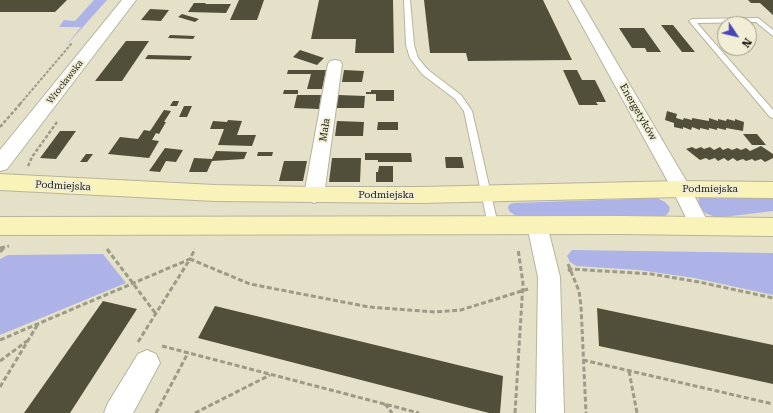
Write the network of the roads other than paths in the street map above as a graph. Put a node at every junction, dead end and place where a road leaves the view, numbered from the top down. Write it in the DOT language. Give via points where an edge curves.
graph roads {
  1 [pos="129,0"];
  2 [pos="407,0"];
  3 [pos="574,0"];
  4 [pos="773,34"];
  5 [pos="335,64"];
  6 [pos="773,115"];
  7 [pos="0,164"];
  8 [pos="0,182"];
  9 [pos="682,189"];
  10 [pos="773,190"];
  11 [pos="487,194"];
  12 [pos="314,195"];
  13 [pos="493,225"];
  14 [pos="537,225"];
  15 [pos="0,226"];
  16 [pos="700,226"];
  17 [pos="773,227"];
  18 [pos="145,347"];
  19 [pos="118,413"];
  20 [pos="550,413"];
  1 -- 7 [label="street, Wrocławska"];
  2 -- 11 [label="lane" via="410,45 414,58 425,72 458,98 468,111"];
  3 -- 9 [label="street, Energetyków"];
  4 -- 6 [label="lane" via="758,20 692,21"];
  5 -- 12 [label="street, Mała"];
  8 -- 12 [label="main road, Podmiejska" via="215,194"];
  9 -- 10 [label="main road, Podmiejska"];
  9 -- 11 [label="main road, Podmiejska"];
  9 -- 16 [label="street, Energetyków"];
  11 -- 12 [label="main road, Podmiejska"];
  11 -- 13 [label="lane"];
  13 -- 14 [label="main road"];
  13 -- 15 [label="main road"];
  14 -- 16 [label="main road"];
  14 -- 20 [label="street" via="549,281"];
  16 -- 17 [label="main road"];
  18 -- 19 [label="street"];
}
